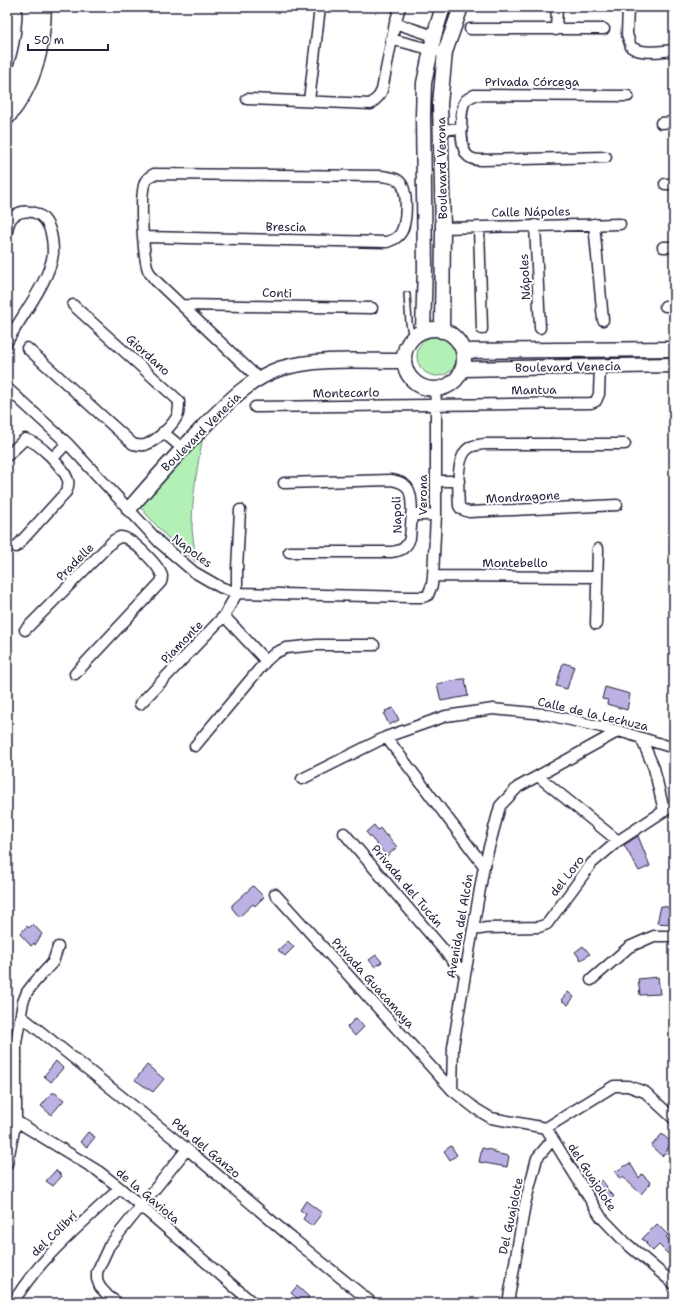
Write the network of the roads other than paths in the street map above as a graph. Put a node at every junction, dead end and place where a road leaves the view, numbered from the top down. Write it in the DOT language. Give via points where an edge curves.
graph roads {
  1 [pos="30,7"];
  2 [pos="44,7"];
  3 [pos="320,7"];
  4 [pos="400,7"];
  5 [pos="444,7"];
  6 [pos="461,7"];
  7 [pos="557,7"];
  8 [pos="628,7"];
  9 [pos="395,23"];
  10 [pos="470,29"];
  11 [pos="604,29"];
  12 [pos="556,30"];
  13 [pos="391,39"];
  14 [pos="432,42"];
  15 [pos="674,50"];
  16 [pos="445,52"];
  17 [pos="31,60"];
  18 [pos="7,95"];
  19 [pos="628,96"];
  20 [pos="247,99"];
  21 [pos="309,101"];
  22 [pos="7,118"];
  23 [pos="661,122"];
  24 [pos="674,122"];
  25 [pos="462,128"];
  26 [pos="441,130"];
  27 [pos="606,157"];
  28 [pos="424,209"];
  29 [pos="406,210"];
  30 [pos="594,224"];
  31 [pos="620,224"];
  32 [pos="535,225"];
  33 [pos="479,227"];
  34 [pos="443,228"];
  35 [pos="7,231"];
  36 [pos="144,237"];
  37 [pos="674,247"];
  38 [pos="663,248"];
  39 [pos="407,296"];
  40 [pos="73,305"];
  41 [pos="182,305"];
  42 [pos="372,308"];
  43 [pos="603,320"];
  44 [pos="540,328"];
  45 [pos="482,329"];
  46 [pos="442,331"];
  47 [pos="418,334"];
  48 [pos="7,342"];
  49 [pos="27,348"];
  50 [pos="674,349"];
  51 [pos="463,351"];
  52 [pos="403,361"];
  53 [pos="674,365"];
  54 [pos="600,366"];
  55 [pos="462,369"];
  56 [pos="258,378"];
  57 [pos="7,388"];
  58 [pos="435,390"];
  59 [pos="436,404"];
  60 [pos="255,407"];
  61 [pos="163,432"];
  62 [pos="67,443"];
  63 [pos="625,444"];
  64 [pos="182,448"];
  65 [pos="7,456"];
  66 [pos="53,458"];
  67 [pos="436,481"];
  68 [pos="459,481"];
  69 [pos="284,483"];
  70 [pos="616,505"];
  71 [pos="129,509"];
  72 [pos="240,510"];
  73 [pos="411,515"];
  74 [pos="436,515"];
  75 [pos="160,543"];
  76 [pos="16,547"];
  77 [pos="598,549"];
  78 [pos="289,552"];
  79 [pos="147,556"];
  80 [pos="433,576"];
  81 [pos="596,577"];
  82 [pos="237,593"];
  83 [pos="423,597"];
  84 [pos="224,616"];
  85 [pos="596,624"];
  86 [pos="25,630"];
  87 [pos="374,645"];
  88 [pos="266,661"];
  89 [pos="75,674"];
  90 [pos="140,704"];
  91 [pos="619,731"];
  92 [pos="386,737"];
  93 [pos="640,738"];
  94 [pos="195,746"];
  95 [pos="674,748"];
  96 [pos="538,776"];
  97 [pos="302,779"];
  98 [pos="674,806"];
  99 [pos="664,811"];
  100 [pos="344,833"];
  101 [pos="618,841"];
  102 [pos="484,866"];
  103 [pos="275,894"];
  104 [pos="473,930"];
  105 [pos="674,936"];
  106 [pos="58,947"];
  107 [pos="465,975"];
  108 [pos="591,980"];
  109 [pos="21,1016"];
  110 [pos="452,1090"];
  111 [pos="674,1119"];
  112 [pos="16,1122"];
  113 [pos="546,1128"];
  114 [pos="553,1139"];
  115 [pos="187,1149"];
  116 [pos="7,1164"];
  117 [pos="120,1188"];
  118 [pos="140,1206"];
  119 [pos="674,1284"];
  120 [pos="13,1303"];
  121 [pos="118,1303"];
  122 [pos="254,1303"];
  123 [pos="372,1303"];
  124 [pos="508,1303"];
  1 -- 17 [label="street"];
  2 -- 17 [label="street" via="44,21"];
  3 -- 21 [label="street"];
  4 -- 9 [label="street"];
  5 -- 14 [label="street, Boulevard Verona"];
  6 -- 16 [label="street, Boulevard Verona"];
  7 -- 12 [label="street"];
  8 -- 15 [label="street" via="627,34 631,47 644,51"];
  9 -- 13 [label="street"];
  9 -- 14 [label="street"];
  10 -- 12 [label="street"];
  11 -- 12 [label="street"];
  13 -- 14 [label="street"];
  13 -- 21 [label="street" via="382,90 375,102 363,105"];
  14 -- 16 [label="street"];
  14 -- 28 [label="street, Boulevard Verona" via="424,83"];
  16 -- 26 [label="street, Boulevard Verona" via="440,104"];
  17 -- 18 [label="street" via="21,70"];
  17 -- 22 [label="street" via="34,74 23,96"];
  19 -- 25 [label="street, Privada Córcega" via="474,95 466,100 464,105"];
  20 -- 21 [label="street"];
  23 -- 24 [label="street"];
  25 -- 26 [label="street"];
  25 -- 27 [label="street, Privada Córcega" via="464,151 467,156 476,160"];
  26 -- 34 [label="street, Boulevard Verona"];
  28 -- 29 [label="street"];
  28 -- 47 [label="street, Boulevard Verona" via="425,267"];
  29 -- 36 [label="street, Brescia" via="401,234 387,242"];
  29 -- 36 [label="street, Brescia" via="403,189 399,181 390,177 154,174 149,176 143,187"];
  30 -- 31 [label="street, Calle Nápoles"];
  30 -- 32 [label="street, Calle Nápoles"];
  30 -- 43 [label="street"];
  32 -- 33 [label="street, Calle Nápoles"];
  32 -- 44 [label="street, Nápoles"];
  33 -- 34 [label="street, Calle Nápoles"];
  33 -- 45 [label="street"];
  34 -- 46 [label="street, Boulevard Verona"];
  35 -- 48 [label="street" via="14,215 23,211 33,212 43,218 50,230 52,254 46,276"];
  36 -- 41 [label="street" via="149,271"];
  37 -- 38 [label="street"];
  39 -- 47 [label="lane" via="409,323"];
  40 -- 61 [label="street, Giordano" via="179,401 175,420"];
  41 -- 42 [label="street, Conti"];
  41 -- 56 [label="street"];
  46 -- 47 [label="street" via="434,329"];
  46 -- 51 [label="street" via="454,337"];
  47 -- 52 [label="street" via="406,348"];
  49 -- 61 [label="street, Giordano" via="133,444 146,445"];
  50 -- 51 [label="street, Boulevard Venecia"];
  51 -- 55 [label="street"];
  52 -- 56 [label="street, Boulevard Venecia" via="319,362 279,370"];
  52 -- 58 [label="street" via="410,378 416,384"];
  53 -- 54 [label="street, Boulevard Venecia"];
  54 -- 55 [label="street, Boulevard Venecia"];
  54 -- 59 [label="street, Mantua" via="600,394 596,401 591,403"];
  55 -- 58 [label="street" via="447,387"];
  56 -- 64 [label="street, Boulevard Venecia" via="232,398"];
  57 -- 62 [label="street, Napoles"];
  58 -- 59 [label="street, Verona"];
  59 -- 60 [label="street, Montecarlo"];
  59 -- 67 [label="street, Verona"];
  61 -- 64 [label="street"];
  62 -- 66 [label="street"];
  62 -- 71 [label="street, Napoles"];
  63 -- 68 [label="street" via="477,445 470,447 462,455"];
  64 -- 71 [label="street, Boulevard Venecia"];
  65 -- 66 [label="street" via="25,439 31,440"];
  66 -- 76 [label="street" via="68,481 66,492"];
  67 -- 68 [label="street"];
  67 -- 74 [label="street, Verona"];
  68 -- 70 [label="street, Mondragone" via="459,506 469,512"];
  69 -- 73 [label="street, Napoli" via="382,480 398,482 409,490"];
  71 -- 75 [label="street, Napoles"];
  72 -- 82 [label="street"];
  73 -- 74 [label="street"];
  73 -- 78 [label="street, Napoli" via="408,544 399,551"];
  74 -- 80 [label="street, Verona"];
  75 -- 79 [label="street"];
  75 -- 82 [label="street, Napoles" via="194,572 220,587"];
  77 -- 81 [label="street"];
  79 -- 86 [label="street, Pradelle" via="125,539 114,540"];
  79 -- 89 [label="street, Pradelle" via="160,573 161,582"];
  80 -- 81 [label="street, Montebello"];
  80 -- 83 [label="street, Verona" via="428,595"];
  81 -- 85 [label="street"];
  82 -- 83 [label="street, Napoles"];
  82 -- 84 [label="street, Piamonte"];
  84 -- 88 [label="street"];
  84 -- 90 [label="street, Piamonte"];
  87 -- 88 [label="street" via="299,646 286,648"];
  88 -- 94 [label="street"];
  91 -- 92 [label="street, Calle de la Lechuza" via="544,714 493,709 446,716"];
  91 -- 93 [label="street, Calle de la Lechuza"];
  91 -- 96 [label="street, Avenida del Alcón"];
  92 -- 97 [label="street, Calle de la Lechuza"];
  92 -- 102 [label="street"];
  93 -- 95 [label="street, Calle de la Lechuza"];
  93 -- 99 [label="street" via="654,768"];
  96 -- 101 [label="street"];
  96 -- 102 [label="street, Avenida del Alcón" via="518,787 500,806"];
  98 -- 99 [label="street, del Loro"];
  99 -- 101 [label="street, del Loro"];
  100 -- 107 [label="street, Privada del Tucán"];
  101 -- 104 [label="street, del Loro" via="592,863 547,924 539,927"];
  102 -- 104 [label="street, Avenida del Alcón"];
  103 -- 110 [label="street, Privada Guacamaya"];
  104 -- 107 [label="street, Avenida del Alcón"];
  105 -- 108 [label="street" via="654,936 629,948"];
  106 -- 109 [label="street" via="53,962 27,992"];
  107 -- 110 [label="street, Avenida del Alcón" via="453,1047"];
  109 -- 112 [label="street" via="16,1043"];
  109 -- 115 [label="street, Pda del Ganzo"];
  110 -- 113 [label="street" via="491,1118"];
  111 -- 113 [label="street" via="644,1092 628,1086 614,1086"];
  112 -- 116 [label="street"];
  112 -- 117 [label="street, de la Gaviota" via="98,1171"];
  113 -- 114 [label="street, del Guajolote"];
  114 -- 119 [label="street, del Guajolote" via="601,1217 626,1243"];
  114 -- 124 [label="street, Del Guajolote" via="537,1158 525,1204"];
  115 -- 118 [label="street"];
  115 -- 123 [label="street, Pda del Ganzo"];
  117 -- 118 [label="street, de la Gaviota"];
  117 -- 120 [label="street, del Colibrí" via="47,1257 27,1280"];
  118 -- 121 [label="street" via="109,1246 97,1272 100,1287"];
  118 -- 122 [label="street, de la Gaviota"];
}
